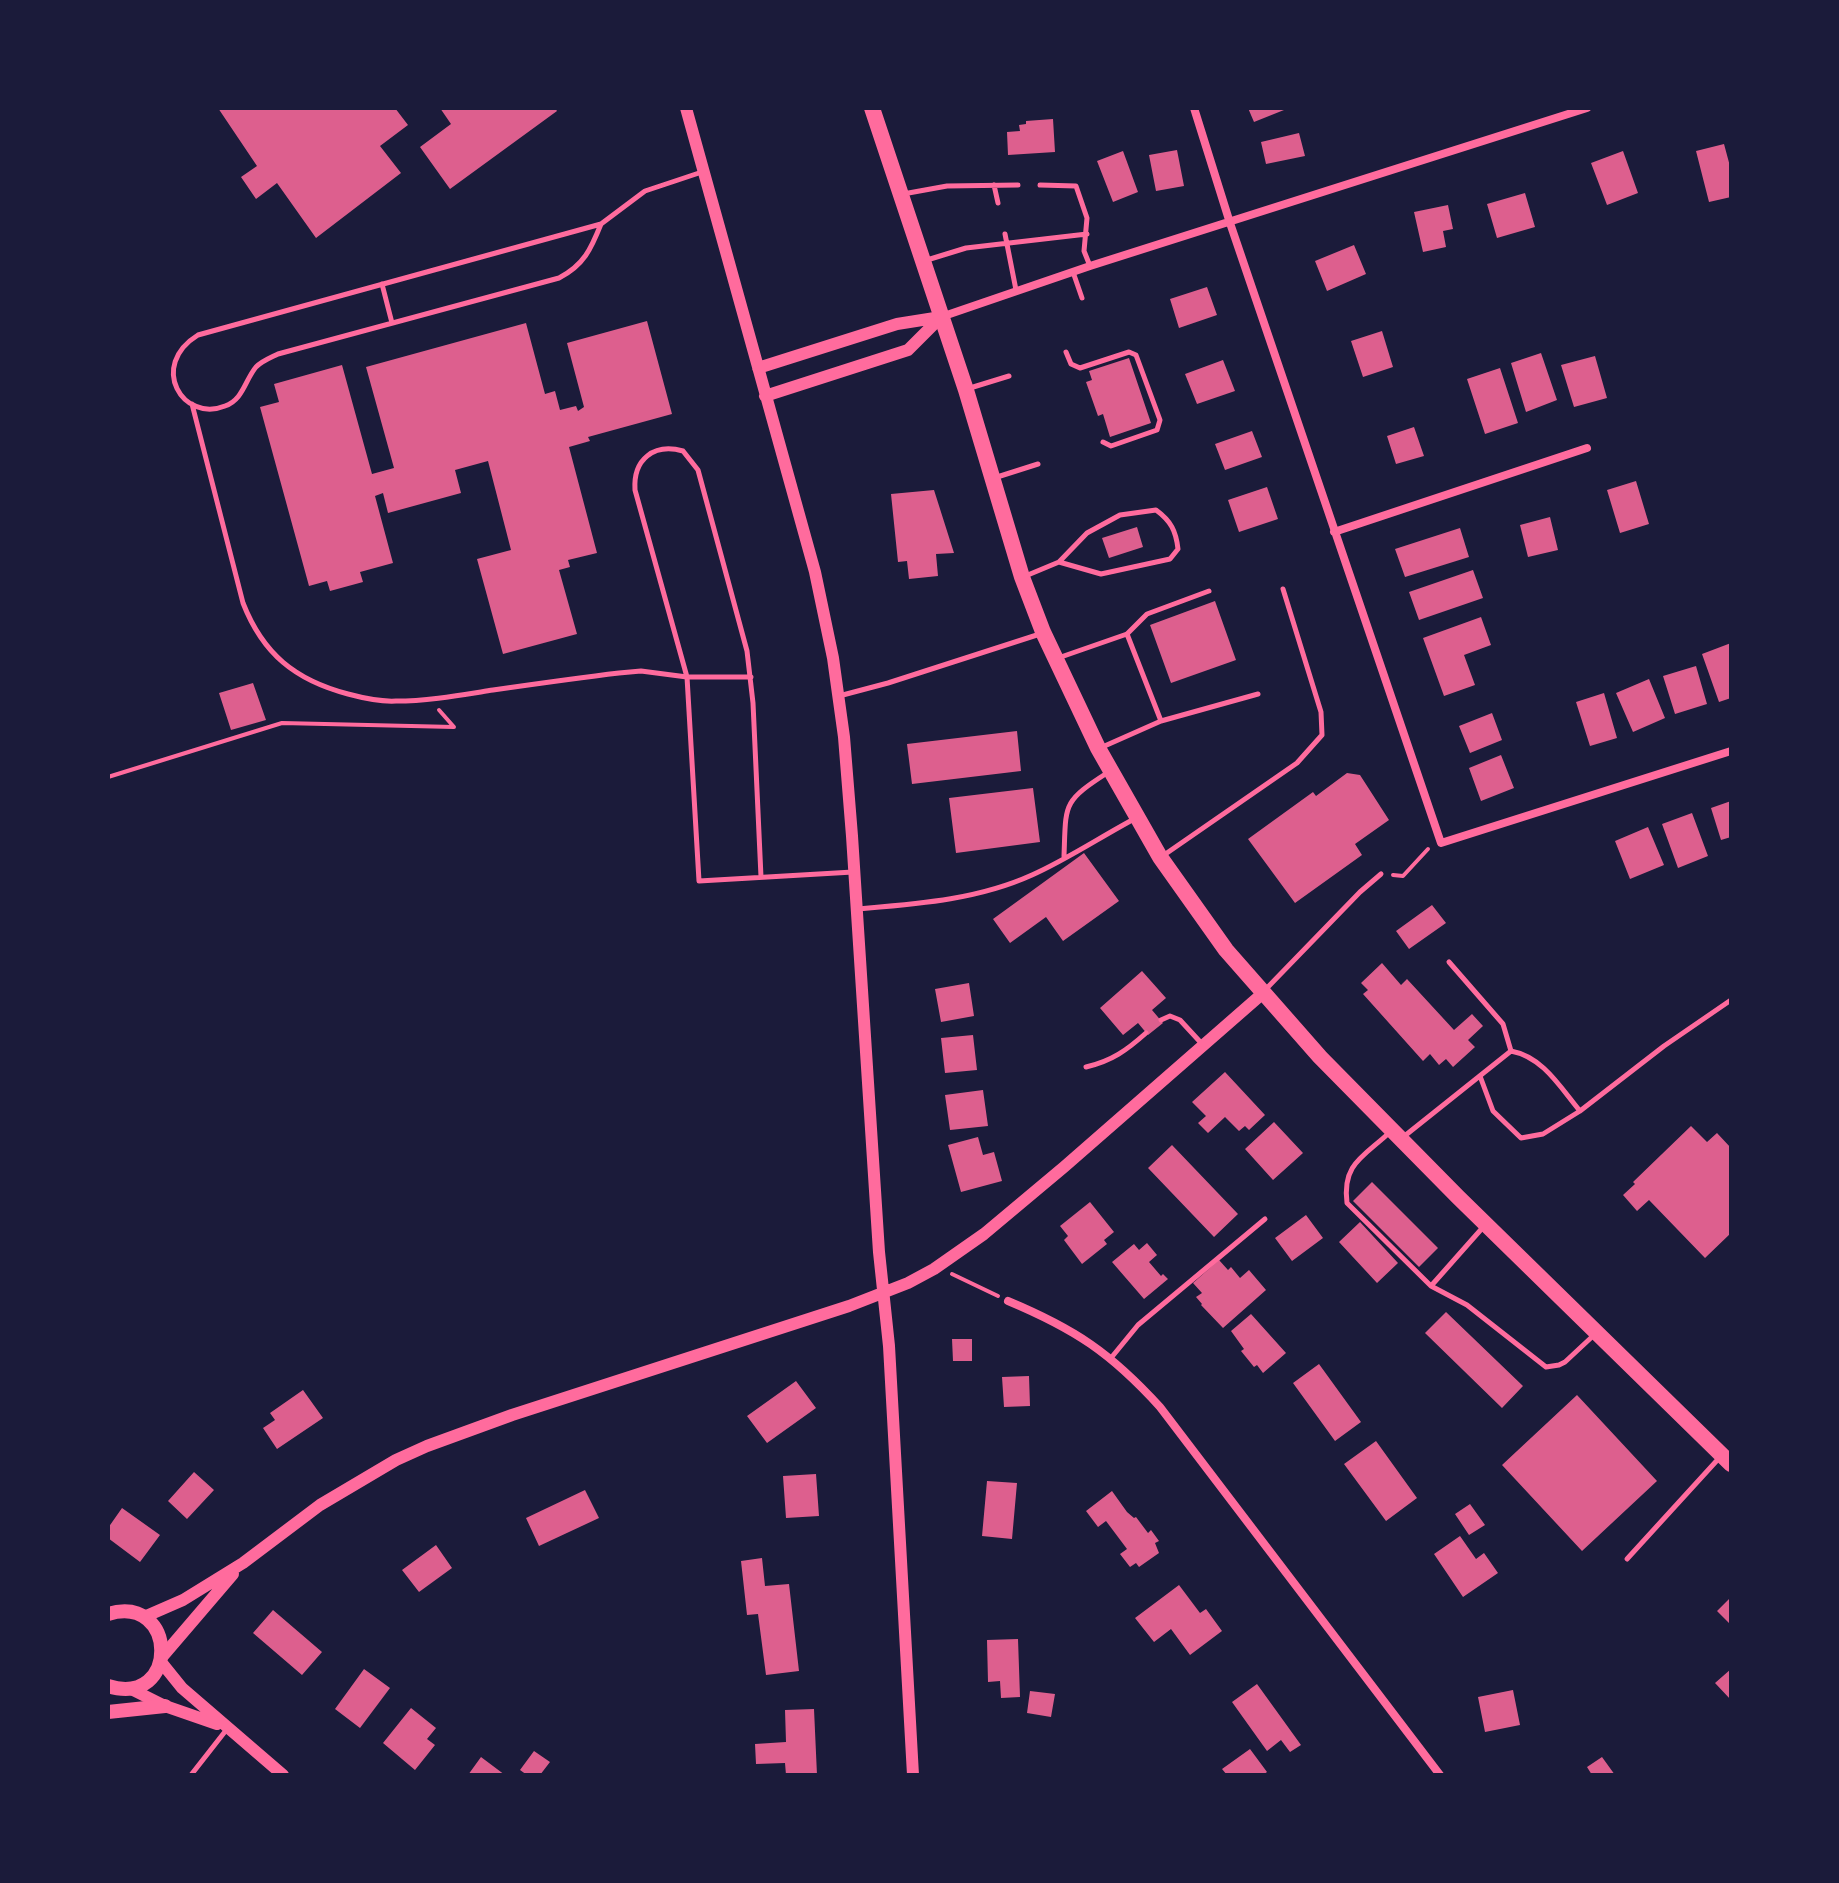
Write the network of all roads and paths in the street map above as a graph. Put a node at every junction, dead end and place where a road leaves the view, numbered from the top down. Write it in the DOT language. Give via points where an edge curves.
graph roads {
  1 [pos="686,108"];
  2 [pos="872,108"];
  3 [pos="1194,108"];
  4 [pos="1587,108"];
  5 [pos="703,171"];
  6 [pos="994,185"];
  7 [pos="1018,185"];
  8 [pos="1040,185"];
  9 [pos="899,195"];
  10 [pos="998,203"];
  11 [pos="1230,223"];
  12 [pos="601,224"];
  13 [pos="1005,234"];
  14 [pos="1087,234"];
  15 [pos="1008,245"];
  16 [pos="923,261"];
  17 [pos="1090,266"];
  18 [pos="1073,272"];
  19 [pos="382,284"];
  20 [pos="1016,291"];
  21 [pos="1082,298"];
  22 [pos="941,317"];
  23 [pos="392,323"];
  24 [pos="1066,352"];
  25 [pos="758,368"];
  26 [pos="1009,376"];
  27 [pos="966,390"];
  28 [pos="765,396"];
  29 [pos="192,404"];
  30 [pos="1103,442"];
  31 [pos="1587,448"];
  32 [pos="1038,464"];
  33 [pos="993,478"];
  34 [pos="1334,532"];
  35 [pos="1059,562"];
  36 [pos="1022,577"];
  37 [pos="1283,589"];
  38 [pos="1209,591"];
  39 [pos="1043,632"];
  40 [pos="1127,634"];
  41 [pos="1054,659"];
  42 [pos="687,677"];
  43 [pos="751,677"];
  44 [pos="1258,694"];
  45 [pos="838,696"];
  46 [pos="429,699"];
  47 [pos="1161,721"];
  48 [pos="1098,748"];
  49 [pos="1731,751"];
  50 [pos="1110,771"];
  51 [pos="108,777"];
  52 [pos="1136,818"];
  53 [pos="1441,843"];
  54 [pos="1064,857"];
  55 [pos="1160,857"];
  56 [pos="854,872"];
  57 [pos="1381,874"];
  58 [pos="761,877"];
  59 [pos="857,909"];
  60 [pos="1449,962"];
  61 [pos="1262,994"];
  62 [pos="1731,1000"];
  63 [pos="1161,1020"];
  64 [pos="1146,1033"];
  65 [pos="1204,1045"];
  66 [pos="1511,1051"];
  67 [pos="1086,1067"];
  68 [pos="1480,1076"];
  69 [pos="1580,1111"];
  70 [pos="1397,1134"];
  71 [pos="1265,1219"];
  72 [pos="1486,1224"];
  73 [pos="952,1274"];
  74 [pos="1431,1286"];
  75 [pos="883,1293"];
  76 [pos="1008,1301"];
  77 [pos="1597,1333"];
  78 [pos="1111,1358"];
  79 [pos="1727,1460"];
  80 [pos="1627,1559"];
  81 [pos="243,1563"];
  82 [pos="111,1611"];
  83 [pos="144,1617"];
  84 [pos="161,1660"];
  85 [pos="108,1687"];
  86 [pos="131,1689"];
  87 [pos="165,1706"];
  88 [pos="108,1712"];
  89 [pos="227,1729"];
  90 [pos="191,1775"];
  91 [pos="283,1775"];
  92 [pos="913,1775"];
  93 [pos="1440,1775"];
  1 -- 5 [label="street"];
  2 -- 9 [label="main road"];
  3 -- 11 [label="street"];
  4 -- 11 [label="street"];
  5 -- 12 [label="lane" via="645,191"];
  5 -- 25 [label="street"];
  6 -- 7 [label="lane"];
  6 -- 9 [label="lane"];
  6 -- 10 [label="lane"];
  8 -- 14 [label="lane" via="1076,186"];
  9 -- 16 [label="main road"];
  11 -- 17 [label="street"];
  11 -- 34 [label="street"];
  12 -- 19 [label="lane"];
  12 -- 23 [label="lane" via="589,254 559,278"];
  13 -- 15 [label="lane"];
  14 -- 15 [label="lane"];
  14 -- 17 [label="lane" via="1084,251"];
  15 -- 16 [label="lane" via="966,248"];
  15 -- 20 [label="lane"];
  16 -- 22 [label="main road"];
  17 -- 18 [label="street"];
  18 -- 20 [label="street"];
  18 -- 21 [label="lane"];
  19 -- 23 [label="lane"];
  19 -- 29 [label="lane" via="186,342 175,357 173,375 179,392"];
  20 -- 22 [label="street"];
  22 -- 25 [label="street" via="897,324"];
  22 -- 27 [label="main road"];
  22 -- 28 [label="street" via="908,350"];
  23 -- 29 [label="lane" via="270,358 227,406"];
  24 -- 30 [label="lane" via="1071,364 1080,368 1129,352 1136,355 1160,420 1157,430 1111,446"];
  25 -- 28 [label="street"];
  26 -- 27 [label="lane"];
  27 -- 33 [label="main road"];
  28 -- 45 [label="street" via="815,572"];
  29 -- 46 [label="lane" via="243,603 263,642 300,675 324,687 393,702"];
  31 -- 34 [label="street"];
  32 -- 33 [label="lane"];
  33 -- 36 [label="main road"];
  34 -- 53 [label="street"];
  35 -- 35 [label="lane" via="1087,533 1120,515 1156,510 1177,535 1178,549 1170,559 1151,565 1101,574"];
  35 -- 36 [label="lane"];
  36 -- 39 [label="main road"];
  37 -- 55 [label="lane" via="1321,712 1322,735 1297,763"];
  38 -- 40 [label="lane" via="1147,614"];
  39 -- 41 [label="main road"];
  39 -- 45 [label="lane"];
  40 -- 41 [label="lane"];
  40 -- 47 [label="lane"];
  41 -- 48 [label="main road"];
  42 -- 43 [label="lane"];
  42 -- 43 [label="lane" via="635,490 637,467 645,455 659,449 683,451 698,470"];
  42 -- 46 [label="lane" via="641,671"];
  42 -- 58 [label="lane" via="699,881"];
  43 -- 58 [label="lane"];
  44 -- 47 [label="lane"];
  45 -- 56 [label="street"];
  46 -- 51 [label="path" via="454,727 282,723"];
  47 -- 48 [label="lane"];
  48 -- 50 [label="main road"];
  49 -- 53 [label="street"];
  50 -- 52 [label="main road"];
  50 -- 54 [label="lane" via="1076,793 1068,805"];
  52 -- 54 [label="lane"];
  52 -- 55 [label="main road"];
  53 -- 57 [label="path" via="1403,876"];
  54 -- 59 [label="lane" via="995,889 949,900"];
  55 -- 61 [label="main road"];
  56 -- 58 [label="lane"];
  56 -- 59 [label="street"];
  57 -- 61 [label="lane"];
  59 -- 75 [label="street"];
  60 -- 66 [label="lane" via="1503,1024"];
  61 -- 65 [label="street"];
  61 -- 70 [label="main road"];
  62 -- 69 [label="lane"];
  63 -- 65 [label="lane" via="1180,1020"];
  64 -- 67 [label="lane" via="1123,1054"];
  65 -- 75 [label="street" via="984,1234 934,1269"];
  66 -- 68 [label="lane"];
  66 -- 69 [label="lane" via="1541,1064"];
  68 -- 69 [label="lane" via="1493,1111 1521,1138 1543,1134"];
  68 -- 70 [label="lane"];
  70 -- 72 [label="main road"];
  70 -- 74 [label="lane" via="1350,1169 1345,1178 1347,1203"];
  71 -- 78 [label="lane" via="1138,1325"];
  72 -- 74 [label="lane"];
  72 -- 77 [label="main road"];
  73 -- 76 [label="path"];
  74 -- 77 [label="lane" via="1467,1305 1546,1367 1565,1362"];
  75 -- 81 [label="street" via="427,1446 320,1505"];
  75 -- 92 [label="street"];
  76 -- 78 [label="street" via="1073,1330"];
  77 -- 79 [label="main road"];
  78 -- 93 [label="street" via="1160,1407"];
  79 -- 80 [label="lane"];
  81 -- 83 [label="street"];
  81 -- 84 [label="street"];
  82 -- 83 [label="main road"];
  83 -- 84 [label="main road" via="160,1636"];
  84 -- 86 [label="main road" via="151,1679"];
  84 -- 89 [label="street" via="182,1688"];
  85 -- 86 [label="main road"];
  86 -- 87 [label="street"];
  87 -- 88 [label="main road"];
  87 -- 89 [label="street"];
  89 -- 90 [label="lane"];
  89 -- 91 [label="street"];
}
